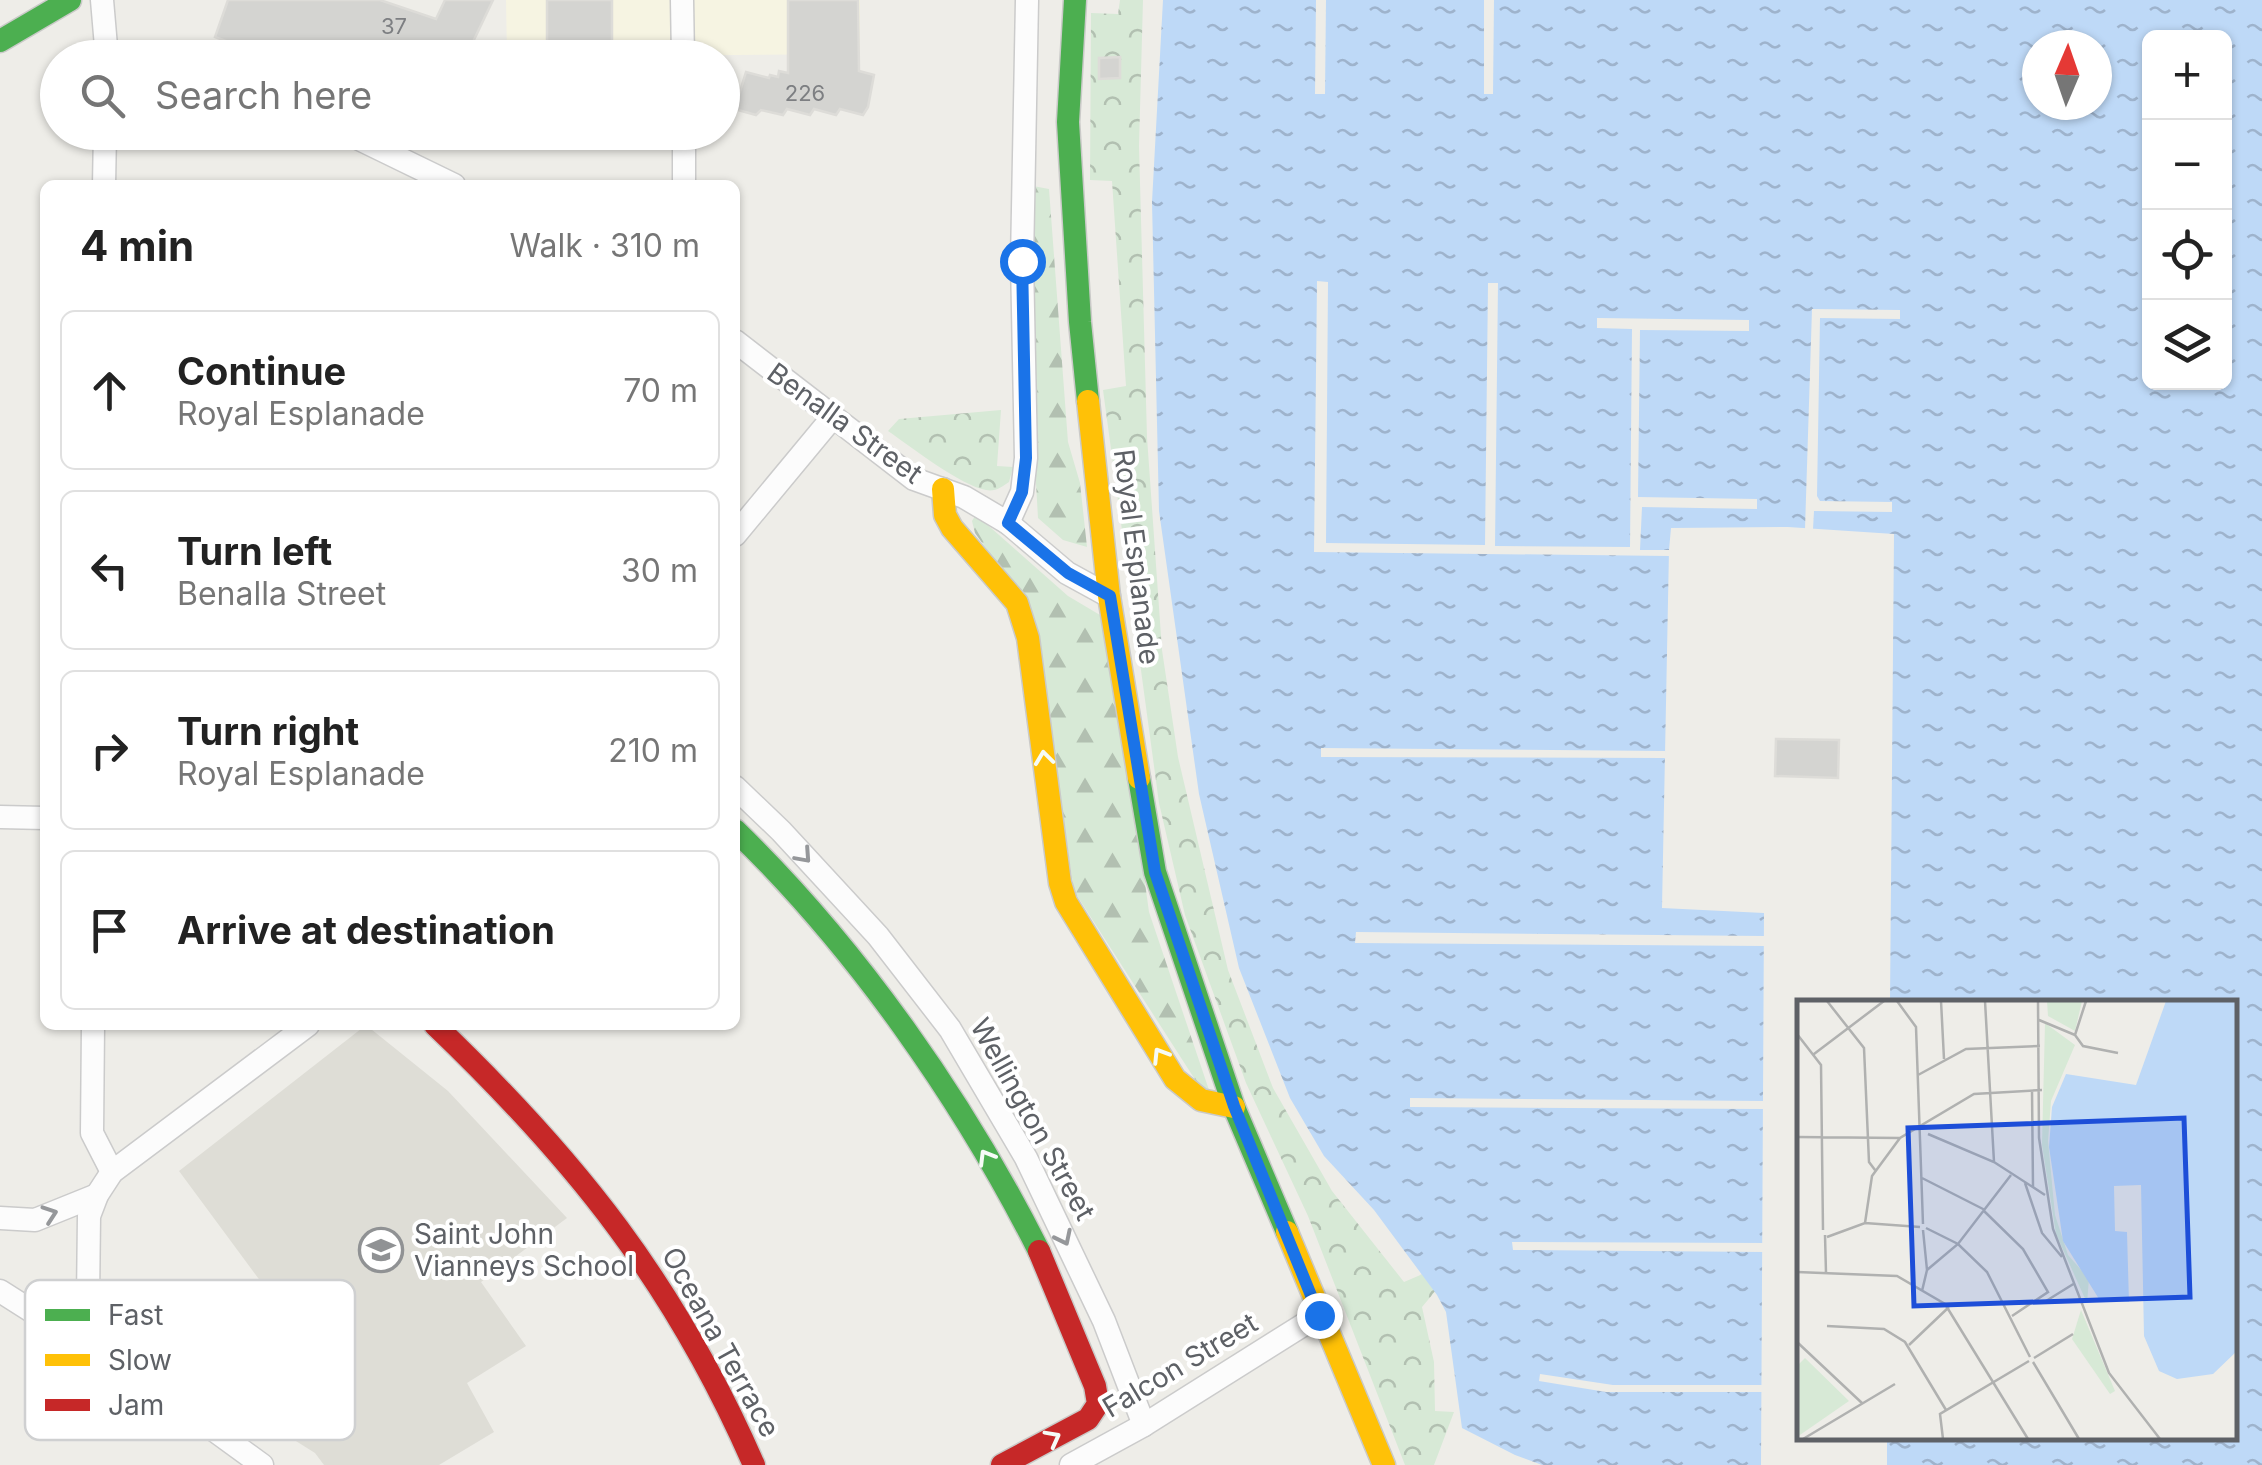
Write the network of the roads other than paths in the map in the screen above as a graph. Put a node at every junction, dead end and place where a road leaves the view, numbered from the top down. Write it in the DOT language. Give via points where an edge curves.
graph roads {
  1 [pos="70,0"];
  2 [pos="102,0"];
  3 [pos="682,0"];
  4 [pos="1027,0"];
  5 [pos="1075,0"];
  6 [pos="105,40"];
  7 [pos="683,40"];
  8 [pos="0,41"];
  9 [pos="105,150"];
  10 [pos="382,150"];
  11 [pos="684,150"];
  12 [pos="104,180"];
  13 [pos="444,180"];
  14 [pos="684,180"];
  15 [pos="740,346"];
  16 [pos="832,418"];
  17 [pos="943,490"];
  18 [pos="1008,523"];
  19 [pos="740,529"];
  20 [pos="1110,596"];
  21 [pos="740,792"];
  22 [pos="0,817"];
  23 [pos="40,818"];
  24 [pos="740,835"];
  25 [pos="93,1030"];
  26 [pos="301,1030"];
  27 [pos="440,1030"];
  28 [pos="1234,1106"];
  29 [pos="112,1172"];
  30 [pos="96,1196"];
  31 [pos="0,1218"];
  32 [pos="88,1280"];
  33 [pos="0,1292"];
  34 [pos="25,1308"];
  35 [pos="1319,1315"];
  36 [pos="1144,1425"];
  37 [pos="228,1440"];
  38 [pos="262,1465"];
  39 [pos="754,1465"];
  40 [pos="1002,1465"];
  41 [pos="1071,1465"];
  42 [pos="1384,1465"];
  1 -- 8 [label="street"];
  2 -- 6 [label="street"];
  3 -- 7 [label="street"];
  4 -- 18 [label="street" via="1026,458 1022,492"];
  5 -- 20 [label="street, Royal Esplanade" via="1070,178"];
  9 -- 12 [label="street"];
  10 -- 13 [label="street"];
  11 -- 14 [label="street"];
  15 -- 16 [label="street, Benalla Street"];
  16 -- 17 [label="street, Benalla Street" via="914,479"];
  16 -- 19 [label="street"];
  17 -- 18 [label="street, Benalla Street"];
  28 -- 17 [label="street, one-way" via="1211,1105 1182,1088 1066,902 1028,638 1017,603 952,528"];
  18 -- 20 [label="street, Benalla Street" via="1068,573"];
  20 -- 28 [label="street, Royal Esplanade" via="1155,872"];
  21 -- 36 [label="street, Wellington Street, one-way" via="878,936 950,1029 1034,1175 1104,1321"];
  22 -- 23 [label="street"];
  40 -- 24 [label="street, Falcon Street, one-way" via="1088,1419 1098,1404 1095,1386 1038,1250 904,1026 838,941"];
  25 -- 29 [label="street" via="92,1133"];
  26 -- 29 [label="street"];
  27 -- 39 [label="street, Oceana Terrace" via="536,1124 606,1206 661,1285"];
  28 -- 35 [label="street, Royal Esplanade"];
  29 -- 30 [label="street"];
  31 -- 30 [label="street, one-way" via="35,1220"];
  30 -- 32 [label="street"];
  33 -- 34 [label="street"];
  35 -- 36 [label="street, Falcon Street"];
  35 -- 42 [label="street, Royal Esplanade"];
  36 -- 41 [label="street, Falcon Street"];
  37 -- 38 [label="street"];
}
